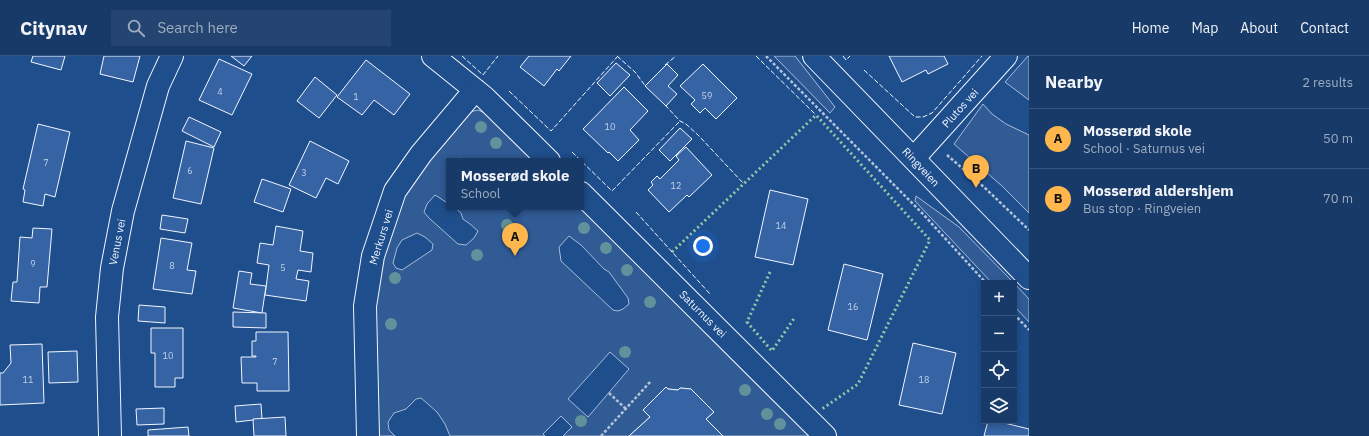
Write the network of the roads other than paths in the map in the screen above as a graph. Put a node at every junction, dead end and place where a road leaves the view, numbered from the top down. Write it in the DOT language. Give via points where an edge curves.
graph roads {
  1 [pos="172,56"];
  2 [pos="433,56"];
  3 [pos="814,56"];
  4 [pos="1006,56"];
  5 [pos="475,90"];
  6 [pos="546,158"];
  7 [pos="914,158"];
  8 [pos="584,196"];
  9 [pos="1029,278"];
  10 [pos="110,436"];
  11 [pos="368,436"];
  12 [pos="825,436"];
  1 -- 10 [label="street, Venus vei" via="158,86 123,211 112,268 107,317"];
  2 -- 5 [label="street"];
  3 -- 7 [label="street, Ringveien"];
  4 -- 7 [label="street, Plutos vei"];
  5 -- 6 [label="street"];
  5 -- 11 [label="street, Merkurs vei" via="421,154 395,191 373,256 365,306"];
  7 -- 9 [label="street, Ringveien"];
  8 -- 12 [label="street, Saturnus vei"];
}
